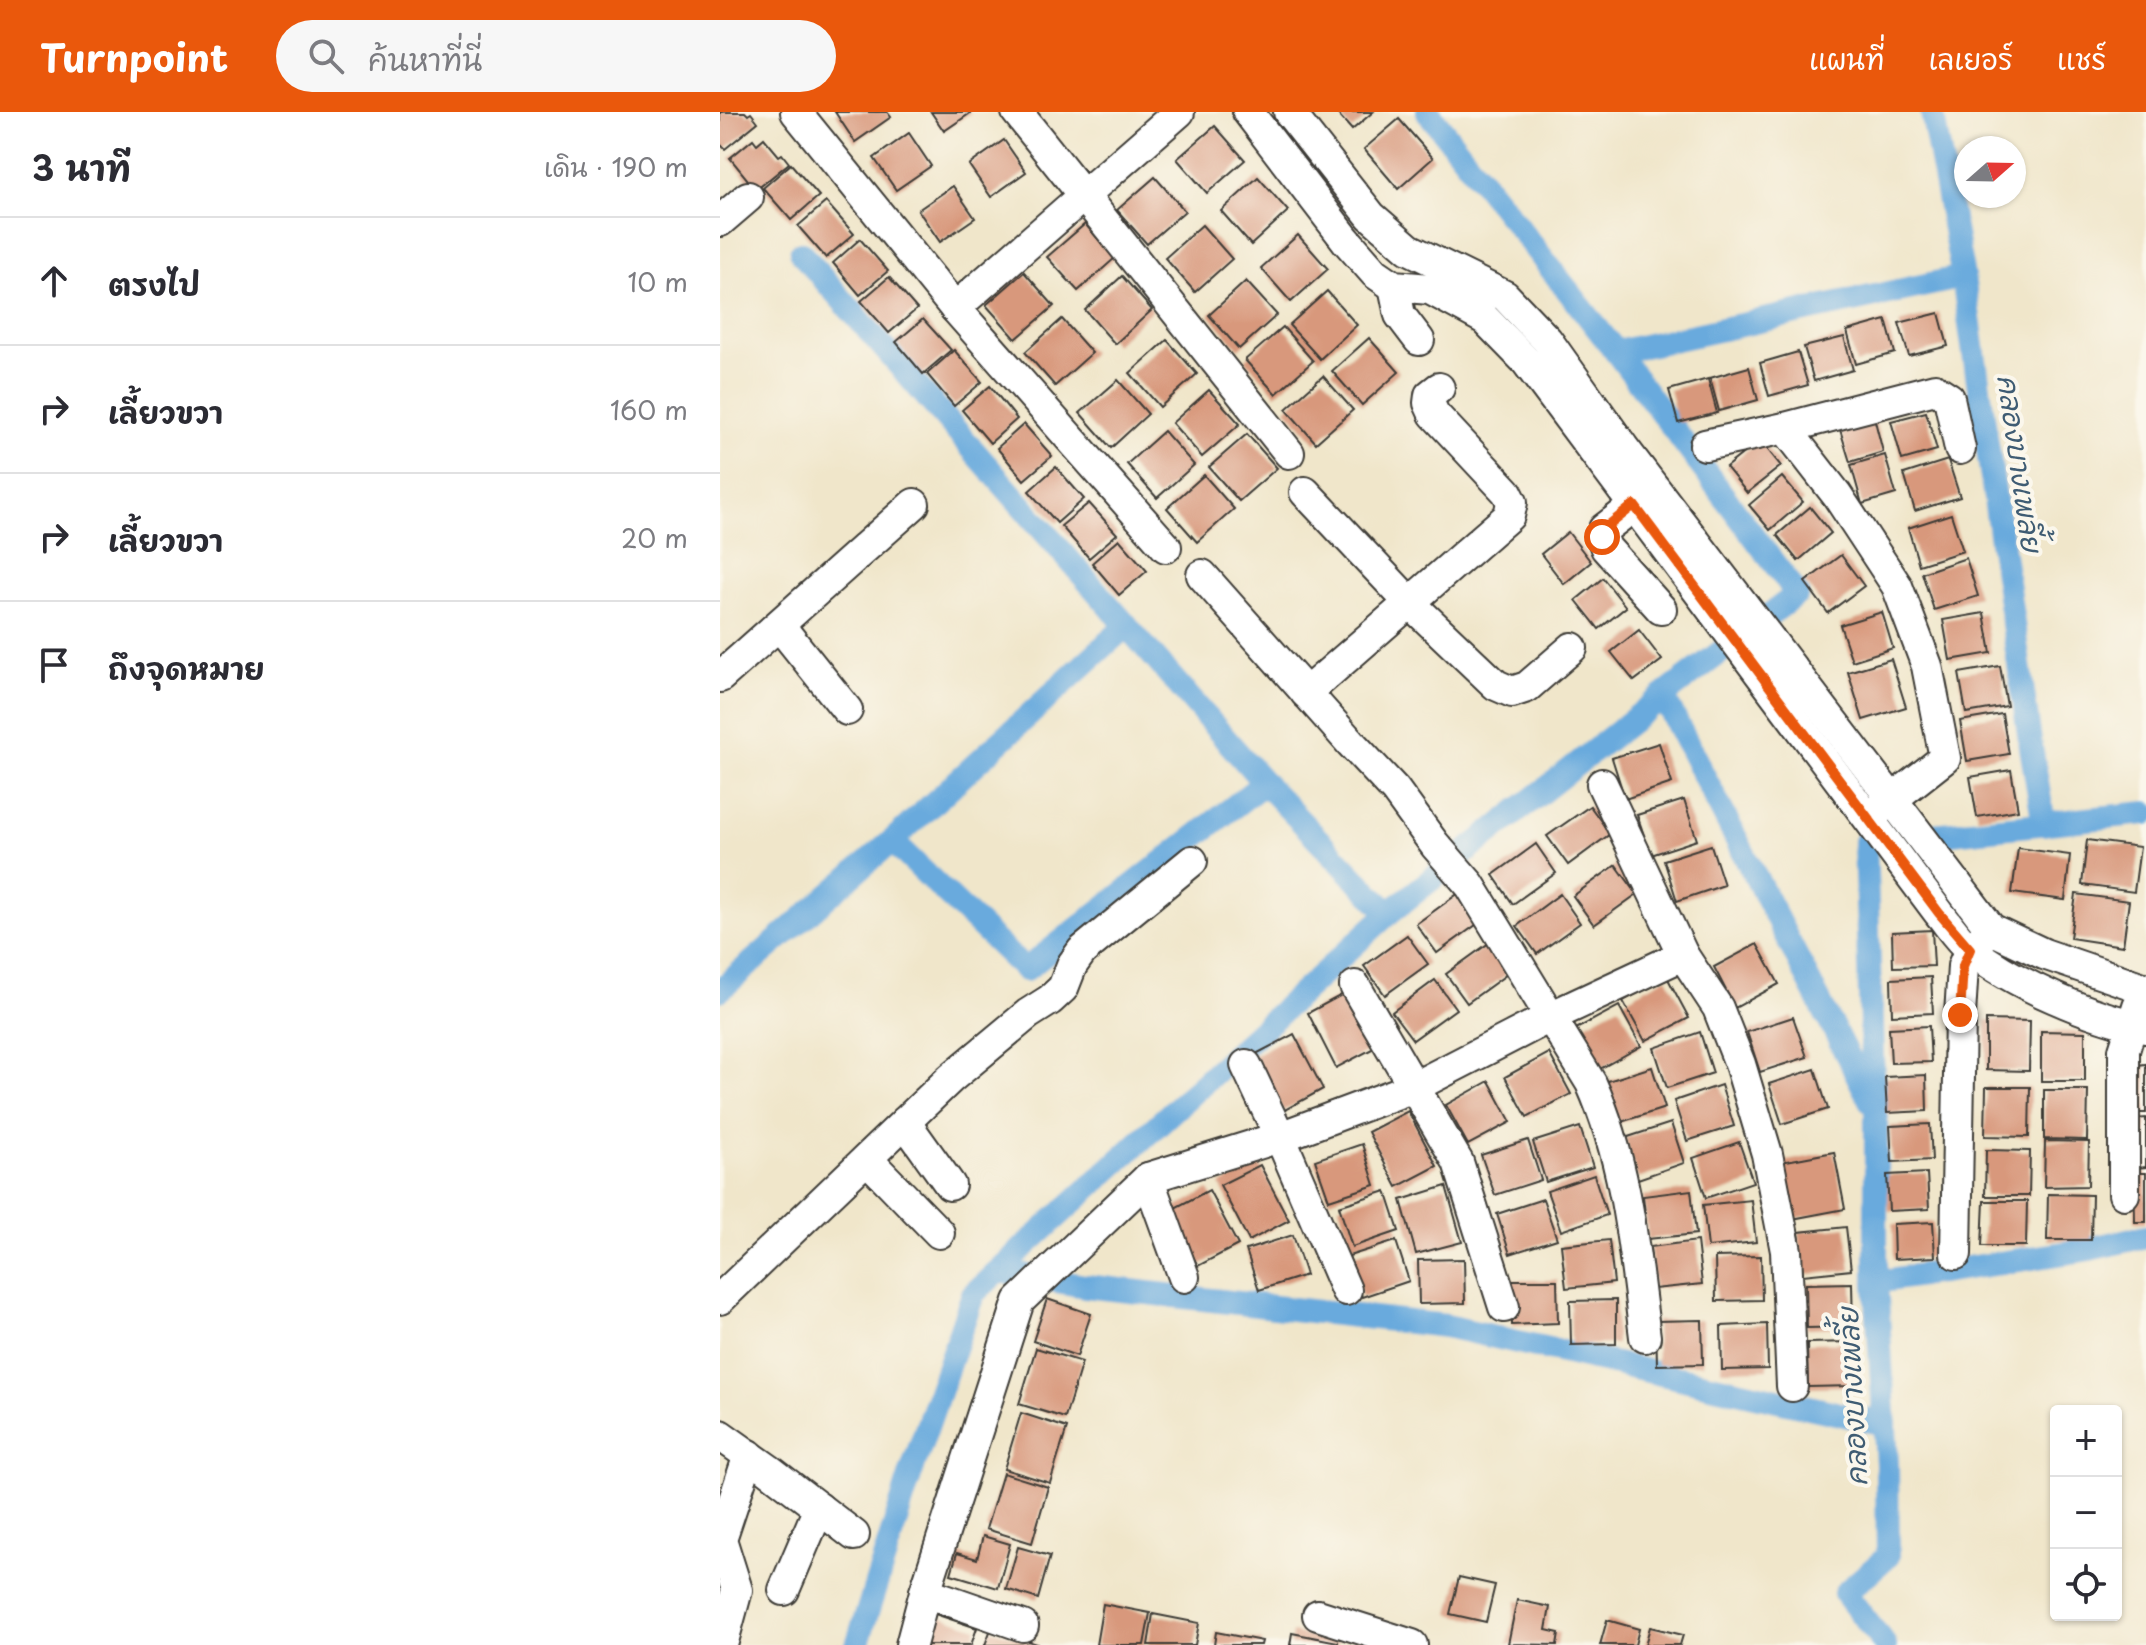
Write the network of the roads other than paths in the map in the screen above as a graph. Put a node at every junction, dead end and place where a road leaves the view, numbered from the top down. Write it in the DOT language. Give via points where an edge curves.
graph roads {
  1 [pos="796,112"];
  2 [pos="1017,112"];
  3 [pos="1179,112"];
  4 [pos="1248,112"];
  5 [pos="1289,112"];
  6 [pos="1083,196"];
  7 [pos="748,197"];
  8 [pos="720,220"];
  9 [pos="1394,286"];
  10 [pos="955,308"];
  11 [pos="1419,340"];
  12 [pos="1439,388"];
  13 [pos="1785,428"];
  14 [pos="1705,445"];
  15 [pos="1960,449"];
  16 [pos="1289,453"];
  17 [pos="1305,492"];
  18 [pos="1645,498"];
  19 [pos="914,504"];
  20 [pos="1166,547"];
  21 [pos="1202,575"];
  22 [pos="1410,603"];
  23 [pos="1661,609"];
  24 [pos="779,625"];
  25 [pos="1572,648"];
  26 [pos="720,677"];
  27 [pos="1788,687"];
  28 [pos="1306,693"];
  29 [pos="847,710"];
  30 [pos="1602,784"];
  31 [pos="1898,808"];
  32 [pos="1873,825"];
  33 [pos="1192,861"];
  34 [pos="1980,939"];
  35 [pos="1683,955"];
  36 [pos="2145,984"];
  37 [pos="1355,986"];
  38 [pos="1550,1017"];
  39 [pos="2139,1027"];
  40 [pos="1246,1065"];
  41 [pos="1414,1087"];
  42 [pos="905,1122"];
  43 [pos="1280,1137"];
  44 [pos="867,1159"];
  45 [pos="1148,1178"];
  46 [pos="950,1185"];
  47 [pos="2124,1194"];
  48 [pos="939,1233"];
  49 [pos="1956,1254"];
  50 [pos="1184,1277"];
  51 [pos="725,1285"];
  52 [pos="1346,1290"];
  53 [pos="1504,1307"];
  54 [pos="1645,1337"];
  55 [pos="1792,1386"];
  56 [pos="720,1435"];
  57 [pos="749,1455"];
  58 [pos="819,1508"];
  59 [pos="854,1535"];
  60 [pos="784,1590"];
  61 [pos="925,1592"];
  62 [pos="1318,1615"];
  63 [pos="1023,1626"];
  64 [pos="722,1645"];
  65 [pos="911,1645"];
  66 [pos="1412,1645"];
  1 -- 10 [label="street"];
  2 -- 6 [label="street"];
  3 -- 6 [label="street"];
  4 -- 9 [label="street" via="1356,251"];
  5 -- 18 [label="street" via="1371,216 1409,249 1505,296 1547,340"];
  6 -- 10 [label="street"];
  6 -- 16 [label="street"];
  7 -- 8 [label="street"];
  9 -- 11 [label="street" via="1400,315"];
  9 -- 18 [label="street" via="1430,289 1485,319"];
  10 -- 20 [label="street"];
  12 -- 22 [label="street" via="1430,395 1434,414 1512,502 1509,516"];
  13 -- 14 [label="street"];
  13 -- 15 [label="street" via="1935,389 1949,398"];
  13 -- 31 [label="street" via="1897,586 1927,666 1945,758"];
  17 -- 22 [label="street"];
  18 -- 23 [label="street" via="1604,529 1602,537"];
  18 -- 27 [label="street"];
  19 -- 24 [label="street"];
  21 -- 28 [label="street"];
  22 -- 25 [label="street" via="1496,685 1512,692 1527,687"];
  22 -- 28 [label="street"];
  24 -- 26 [label="street"];
  24 -- 29 [label="street"];
  27 -- 31 [label="street"];
  27 -- 32 [label="street"];
  28 -- 38 [label="street" via="1395,790 1470,885"];
  30 -- 35 [label="street"];
  31 -- 32 [label="street"];
  31 -- 34 [label="street" via="1950,874"];
  32 -- 34 [label="street" via="1926,896"];
  33 -- 42 [label="street" via="1082,951 1063,988"];
  34 -- 36 [label="street"];
  34 -- 39 [label="street" via="2026,985"];
  34 -- 49 [label="street" via="1963,966"];
  35 -- 38 [label="street"];
  35 -- 55 [label="street" via="1718,1008 1767,1154 1786,1251"];
  36 -- 39 [label="street"];
  37 -- 41 [label="street"];
  38 -- 41 [label="street"];
  38 -- 54 [label="street" via="1591,1083 1615,1148"];
  39 -- 47 [label="street" via="2124,1050"];
  40 -- 43 [label="street"];
  41 -- 43 [label="street"];
  41 -- 53 [label="street" via="1458,1162"];
  42 -- 44 [label="street"];
  42 -- 46 [label="street"];
  43 -- 45 [label="street"];
  43 -- 52 [label="street"];
  44 -- 48 [label="street"];
  44 -- 51 [label="street"];
  45 -- 50 [label="street"];
  45 -- 61 [label="street" via="1019,1301"];
  56 -- 57 [label="street"];
  57 -- 58 [label="street"];
  57 -- 64 [label="street" via="721,1539 737,1590"];
  58 -- 59 [label="street"];
  58 -- 60 [label="street"];
  61 -- 63 [label="street"];
  61 -- 65 [label="street"];
  62 -- 66 [label="street"];
}
